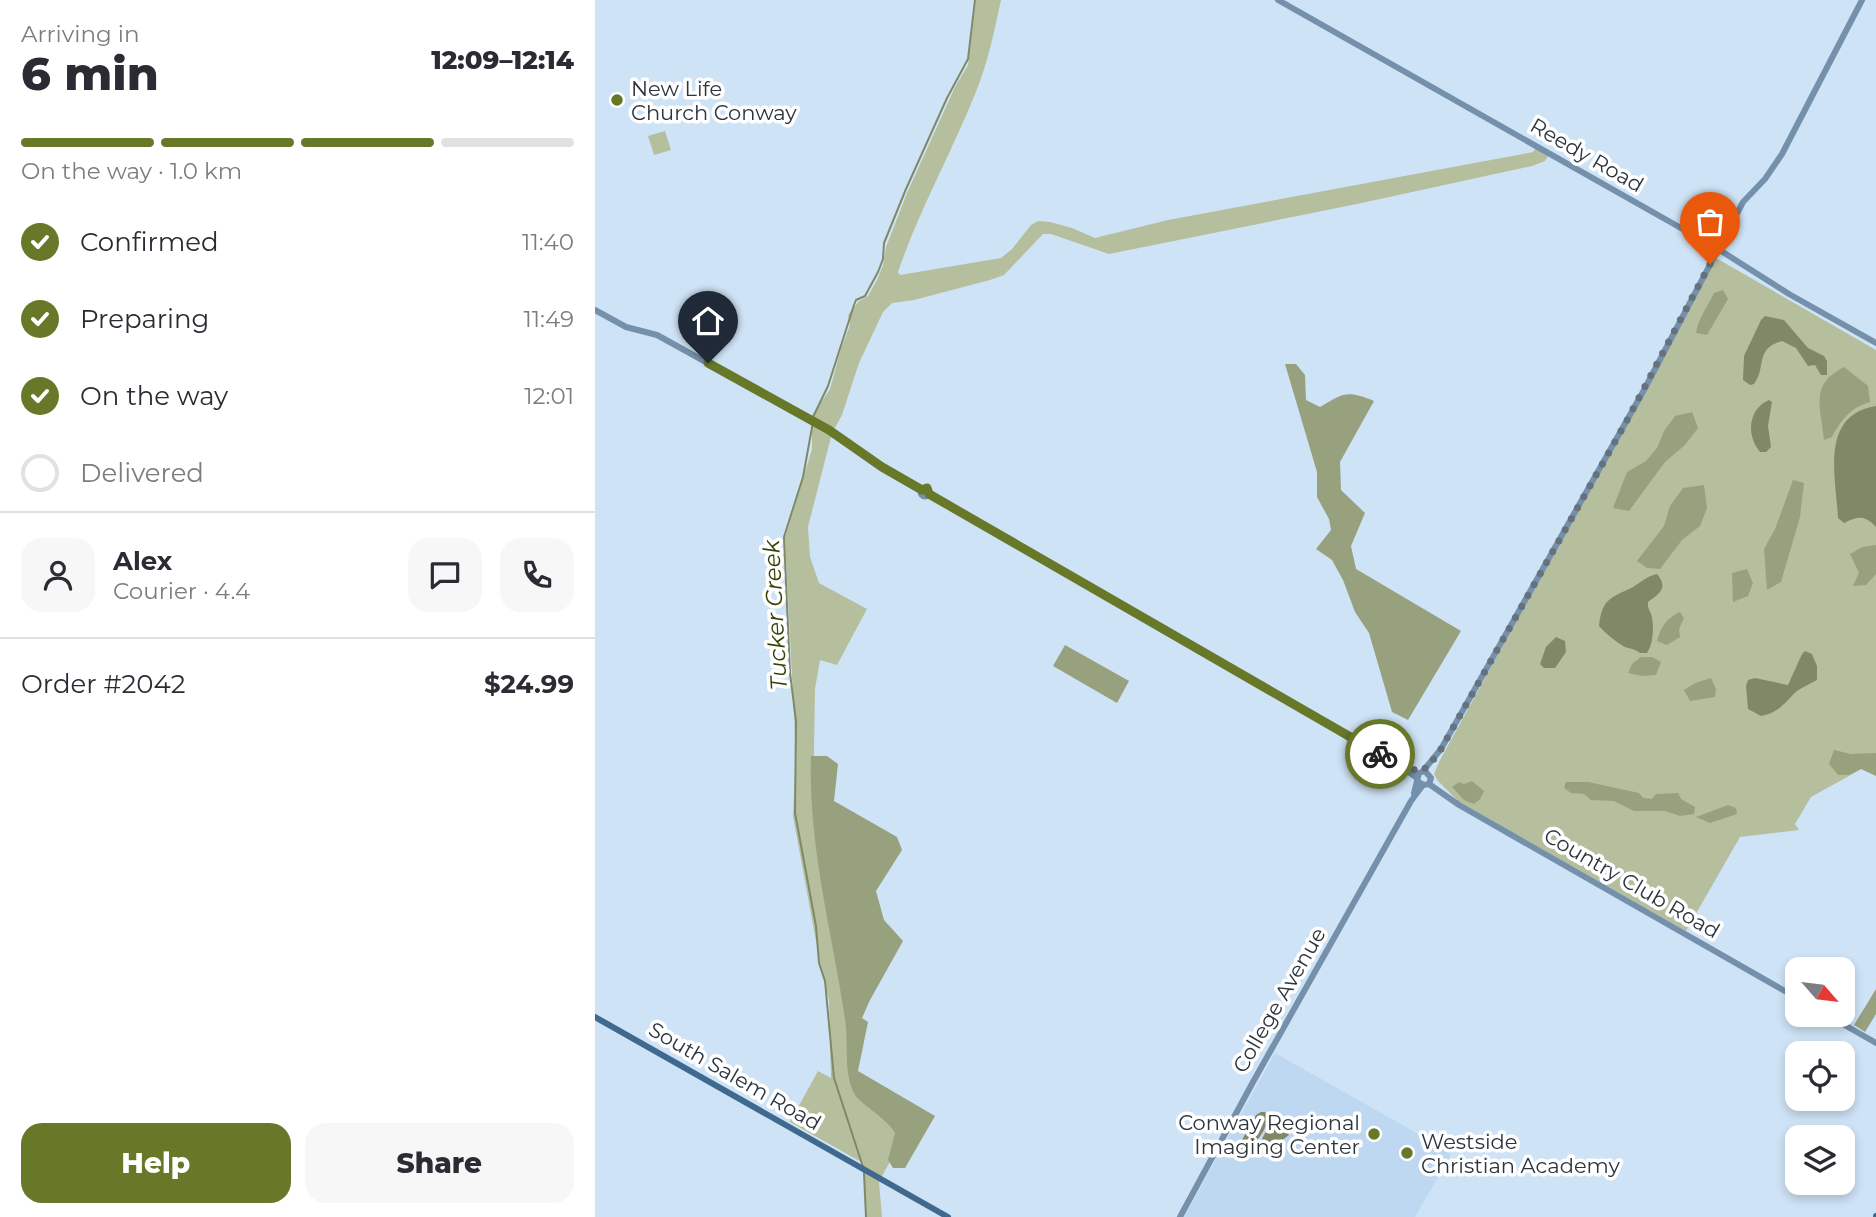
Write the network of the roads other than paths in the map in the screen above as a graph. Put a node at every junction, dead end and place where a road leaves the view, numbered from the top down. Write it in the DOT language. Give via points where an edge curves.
graph roads {
  1 [pos="1278,0"];
  2 [pos="1862,0"];
  3 [pos="1718,249"];
  4 [pos="595,310"];
  5 [pos="1876,343"];
  6 [pos="1424,778"];
  7 [pos="1785,991"];
  8 [pos="595,1017"];
  9 [pos="1848,1027"];
  10 [pos="1876,1043"];
  11 [pos="948,1217"];
  12 [pos="1180,1217"];
  1 -- 3 [label="street, Reedy Road"];
  2 -- 3 [label="street, College Avenue" via="1783,154 1743,202"];
  3 -- 5 [label="street, Reedy Road"];
  3 -- 6 [label="street, College Avenue"];
  4 -- 6 [label="street, Country Club Road" via="626,327 657,335 829,430 922,490 923,496 929,494"];
  6 -- 7 [label="street, Country Club Road" via="1450,799"];
  6 -- 12 [label="street, College Avenue"];
  8 -- 11 [label="main road, South Salem Road"];
  9 -- 10 [label="street"];
}
